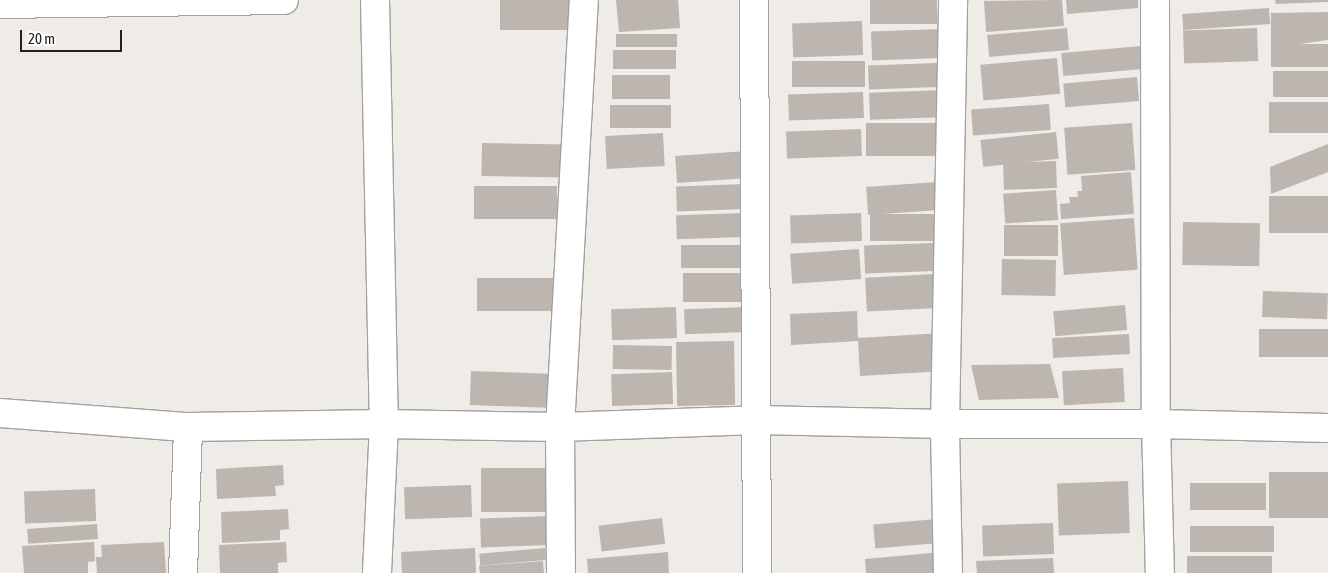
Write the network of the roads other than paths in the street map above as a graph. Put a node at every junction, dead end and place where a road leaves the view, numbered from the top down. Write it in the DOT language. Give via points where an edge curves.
graph roads {
  1 [pos="284,0"];
  2 [pos="375,0"];
  3 [pos="584,0"];
  4 [pos="754,0"];
  5 [pos="953,0"];
  6 [pos="1155,0"];
  7 [pos="195,1"];
  8 [pos="0,4"];
  9 [pos="0,413"];
  10 [pos="757,420"];
  11 [pos="384,424"];
  12 [pos="945,424"];
  13 [pos="1156,424"];
  14 [pos="188,427"];
  15 [pos="560,427"];
  16 [pos="1328,428"];
  17 [pos="183,573"];
  18 [pos="377,573"];
  19 [pos="561,573"];
  20 [pos="757,573"];
  21 [pos="948,573"];
  22 [pos="1160,573"];
  1 -- 7 [label="street"];
  2 -- 11 [label="street"];
  3 -- 15 [label="street"];
  4 -- 10 [label="street"];
  5 -- 12 [label="street"];
  6 -- 13 [label="street"];
  7 -- 8 [label="street"];
  9 -- 14 [label="street"];
  10 -- 12 [label="street"];
  10 -- 15 [label="street"];
  10 -- 20 [label="street"];
  11 -- 14 [label="street"];
  11 -- 15 [label="street"];
  11 -- 18 [label="street"];
  12 -- 13 [label="street"];
  12 -- 21 [label="street"];
  13 -- 16 [label="street"];
  13 -- 22 [label="street"];
  14 -- 17 [label="street"];
  15 -- 19 [label="street"];
}
